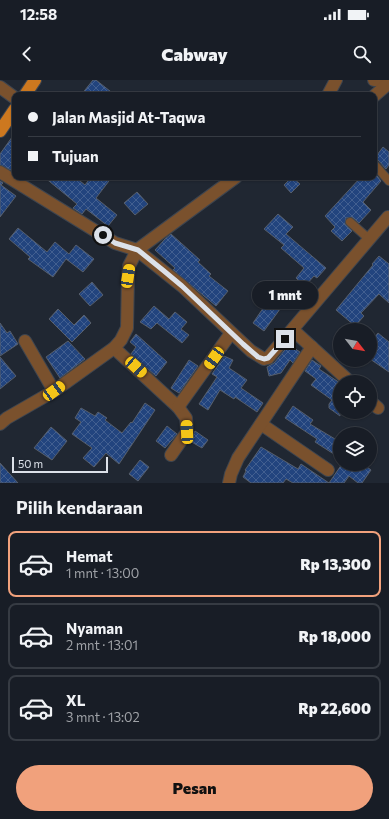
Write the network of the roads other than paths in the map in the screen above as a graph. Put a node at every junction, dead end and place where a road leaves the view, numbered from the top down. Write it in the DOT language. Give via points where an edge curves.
graph roads {
  1 [pos="36,80"];
  2 [pos="336,80"];
  3 [pos="374,80"];
  4 [pos="379,80"];
  5 [pos="389,83"];
  6 [pos="0,87"];
  7 [pos="27,92"];
  8 [pos="330,92"];
  9 [pos="377,93"];
  10 [pos="12,96"];
  11 [pos="12,113"];
  12 [pos="0,131"];
  13 [pos="377,167"];
  14 [pos="0,172"];
  15 [pos="12,179"];
  16 [pos="13,180"];
  17 [pos="232,180"];
  18 [pos="389,181"];
  19 [pos="389,217"];
  20 [pos="350,222"];
  21 [pos="369,239"];
  22 [pos="138,250"];
  23 [pos="293,330"];
  24 [pos="231,334"];
  25 [pos="25,340"];
  26 [pos="312,347"];
  27 [pos="114,348"];
  28 [pos="342,375"];
  29 [pos="54,391"];
  30 [pos="178,407"];
  31 [pos="0,424"];
  32 [pos="260,424"];
  33 [pos="171,455"];
  34 [pos="328,470"];
  35 [pos="229,483"];
  1 -- 7 [label="main road"];
  2 -- 8 [label="street"];
  3 -- 4 [label="street"];
  5 -- 9 [label="street"];
  6 -- 10 [label="street"];
  11 -- 12 [label="main road"];
  13 -- 18 [label="lane"];
  14 -- 15 [label="street"];
  16 -- 22 [label="street" via="115,243"];
  17 -- 22 [label="street"];
  19 -- 21 [label="street"];
  20 -- 21 [label="lane"];
  21 -- 23 [label="street"];
  22 -- 24 [label="street" via="182,286"];
  22 -- 27 [label="street" via="129,266 127,328"];
  23 -- 24 [label="street" via="266,359 258,357"];
  23 -- 26 [label="street"];
  24 -- 30 [label="street"];
  25 -- 29 [label="street"];
  26 -- 28 [label="street"];
  26 -- 32 [label="street"];
  27 -- 29 [label="street"];
  27 -- 30 [label="street"];
  29 -- 31 [label="street"];
  30 -- 33 [label="street" via="186,418 187,432"];
  32 -- 34 [label="street"];
  32 -- 35 [label="street" via="238,458"];
}
